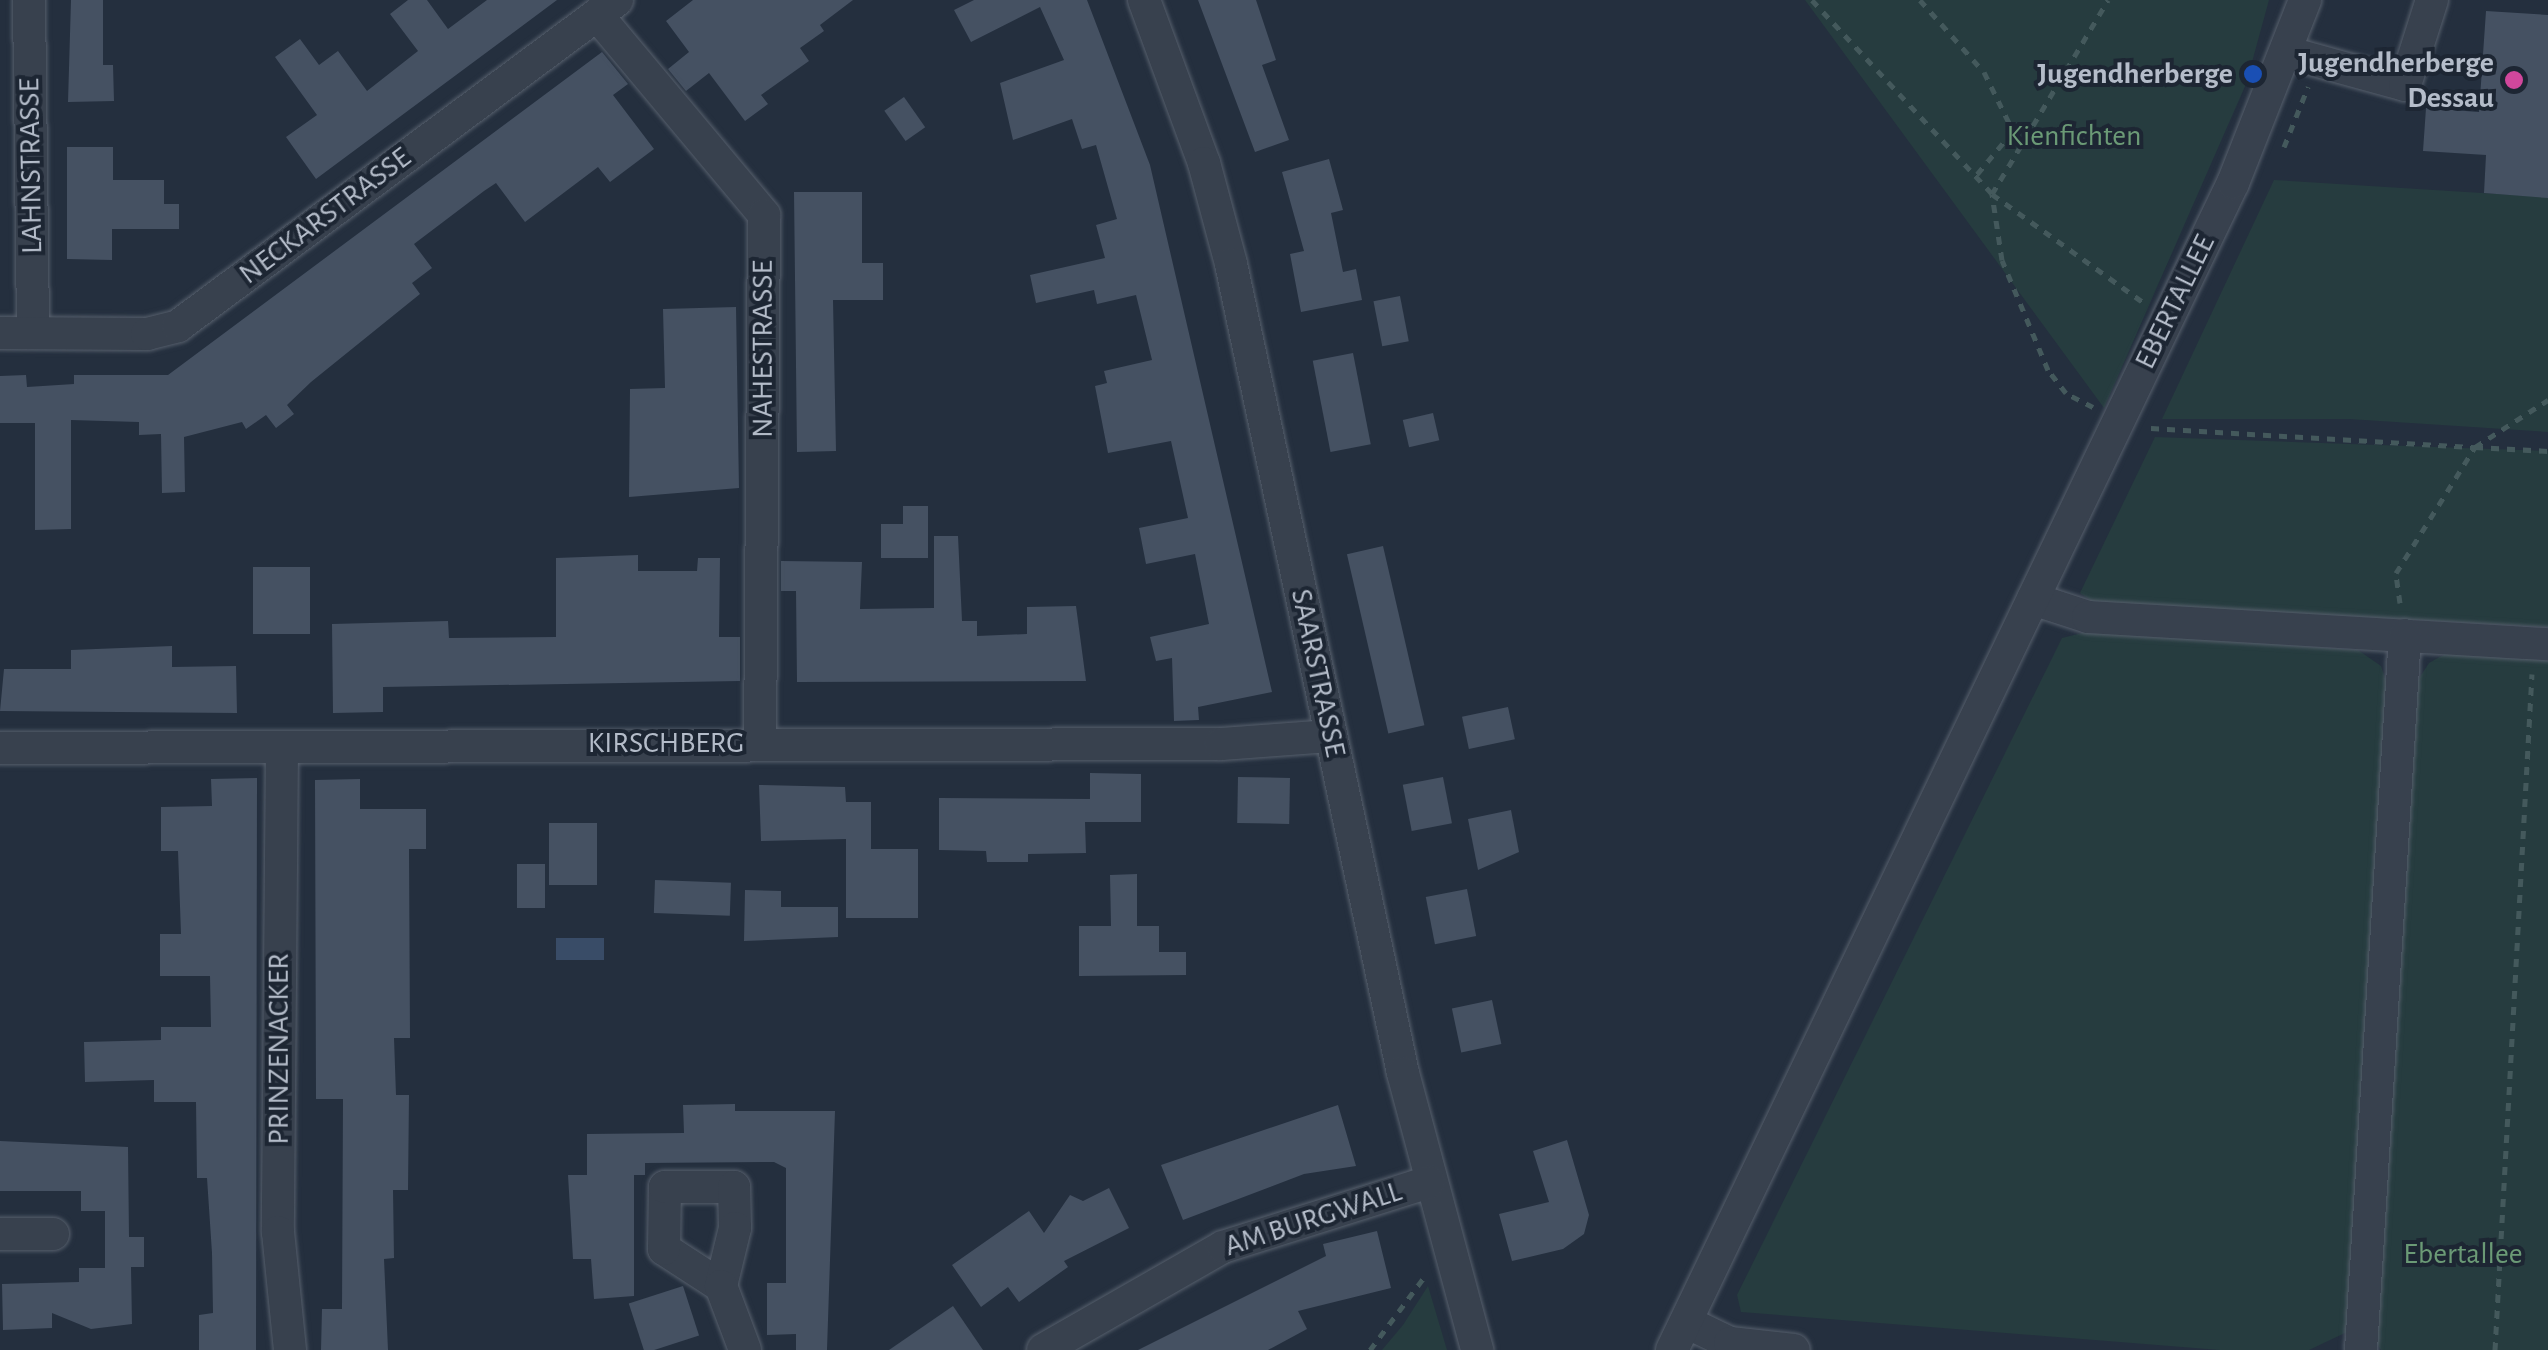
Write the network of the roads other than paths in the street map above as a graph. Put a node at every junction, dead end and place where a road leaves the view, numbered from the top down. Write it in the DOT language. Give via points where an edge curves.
graph roads {
  1 [pos="29,0"];
  2 [pos="1144,0"];
  3 [pos="2305,0"];
  4 [pos="2432,0"];
  5 [pos="607,8"];
  6 [pos="2288,53"];
  7 [pos="0,333"];
  8 [pos="34,333"];
  9 [pos="2033,599"];
  10 [pos="2405,635"];
  11 [pos="2541,643"];
  12 [pos="1331,736"];
  13 [pos="760,743"];
  14 [pos="282,746"];
  15 [pos="0,748"];
  16 [pos="1429,1182"];
  17 [pos="0,1234"];
  18 [pos="53,1234"];
  19 [pos="720,1286"];
  20 [pos="1679,1336"];
  21 [pos="290,1350"];
  22 [pos="745,1350"];
  23 [pos="1043,1350"];
  24 [pos="1477,1350"];
  25 [pos="1794,1350"];
  26 [pos="2361,1350"];
  1 -- 8 [label="street, LAHNSTRASSE"];
  2 -- 12 [label="street, SAARSTRASSE" via="1204,162 1231,264"];
  3 -- 6 [label="street, EBERTALLEE"];
  4 -- 6 [label="street" via="2405,85"];
  5 -- 8 [label="street, NECKARSTRASSE" via="178,326 147,334"];
  5 -- 13 [label="street, NAHESTRASSE" via="764,215"];
  6 -- 9 [label="street, EBERTALLEE"];
  7 -- 8 [label="street, NECKARSTRASSE"];
  9 -- 10 [label="street" via="2088,618"];
  9 -- 20 [label="street, EBERTALLEE"];
  10 -- 11 [label="street"];
  10 -- 26 [label="street"];
  12 -- 13 [label="street, KIRSCHBERG" via="1222,744"];
  12 -- 16 [label="street, SAARSTRASSE"];
  13 -- 14 [label="street, KIRSCHBERG"];
  14 -- 15 [label="street, KIRSCHBERG"];
  14 -- 21 [label="street, PRINZENACKER" via="278,1232"];
  16 -- 23 [label="street, AM BURGWALL" via="1223,1247"];
  16 -- 24 [label="street, SAARSTRASSE"];
  17 -- 18 [label="street"];
  19 -- 22 [label="street"];
  20 -- 25 [label="street, EBERTALLEE"];
}
